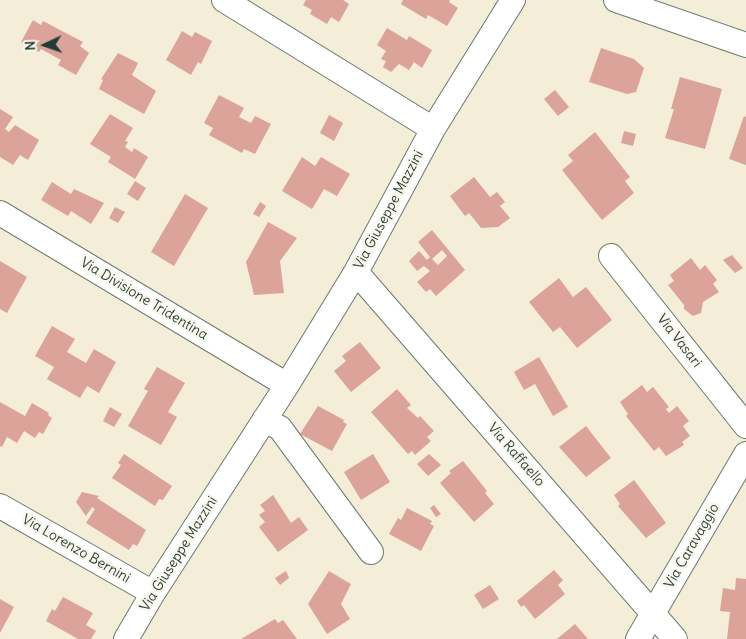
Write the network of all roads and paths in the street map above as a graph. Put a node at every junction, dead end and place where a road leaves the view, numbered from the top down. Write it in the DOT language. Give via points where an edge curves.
graph roads {
  1 [pos="224,0"];
  2 [pos="513,0"];
  3 [pos="616,0"];
  4 [pos="746,45"];
  5 [pos="433,129"];
  6 [pos="0,213"];
  7 [pos="612,256"];
  8 [pos="356,272"];
  9 [pos="287,384"];
  10 [pos="264,420"];
  11 [pos="746,426"];
  12 [pos="746,454"];
  13 [pos="0,506"];
  14 [pos="372,552"];
  15 [pos="153,593"];
  16 [pos="653,614"];
  17 [pos="126,639"];
  18 [pos="638,639"];
  19 [pos="675,639"];
  1 -- 5 [label="street"];
  2 -- 5 [label="street, Via Giuseppe Mazzini"];
  3 -- 4 [label="street"];
  5 -- 8 [label="street, Via Giuseppe Mazzini"];
  6 -- 9 [label="street, Via Divisione Tridentina"];
  7 -- 11 [label="street, Via Vasari"];
  8 -- 9 [label="street, Via Giuseppe Mazzini"];
  8 -- 16 [label="street, Via Raffaello"];
  9 -- 10 [label="street, Via Giuseppe Mazzini"];
  10 -- 14 [label="street" via="280,428"];
  10 -- 15 [label="street, Via Giuseppe Mazzini"];
  12 -- 16 [label="street, Via Caravaggio"];
  13 -- 15 [label="street, Via Lorenzo Bernini"];
  15 -- 17 [label="street, Via Giuseppe Mazzini"];
  16 -- 18 [label="street, Via Caravaggio"];
  16 -- 19 [label="street, Via Raffaello"];
}
